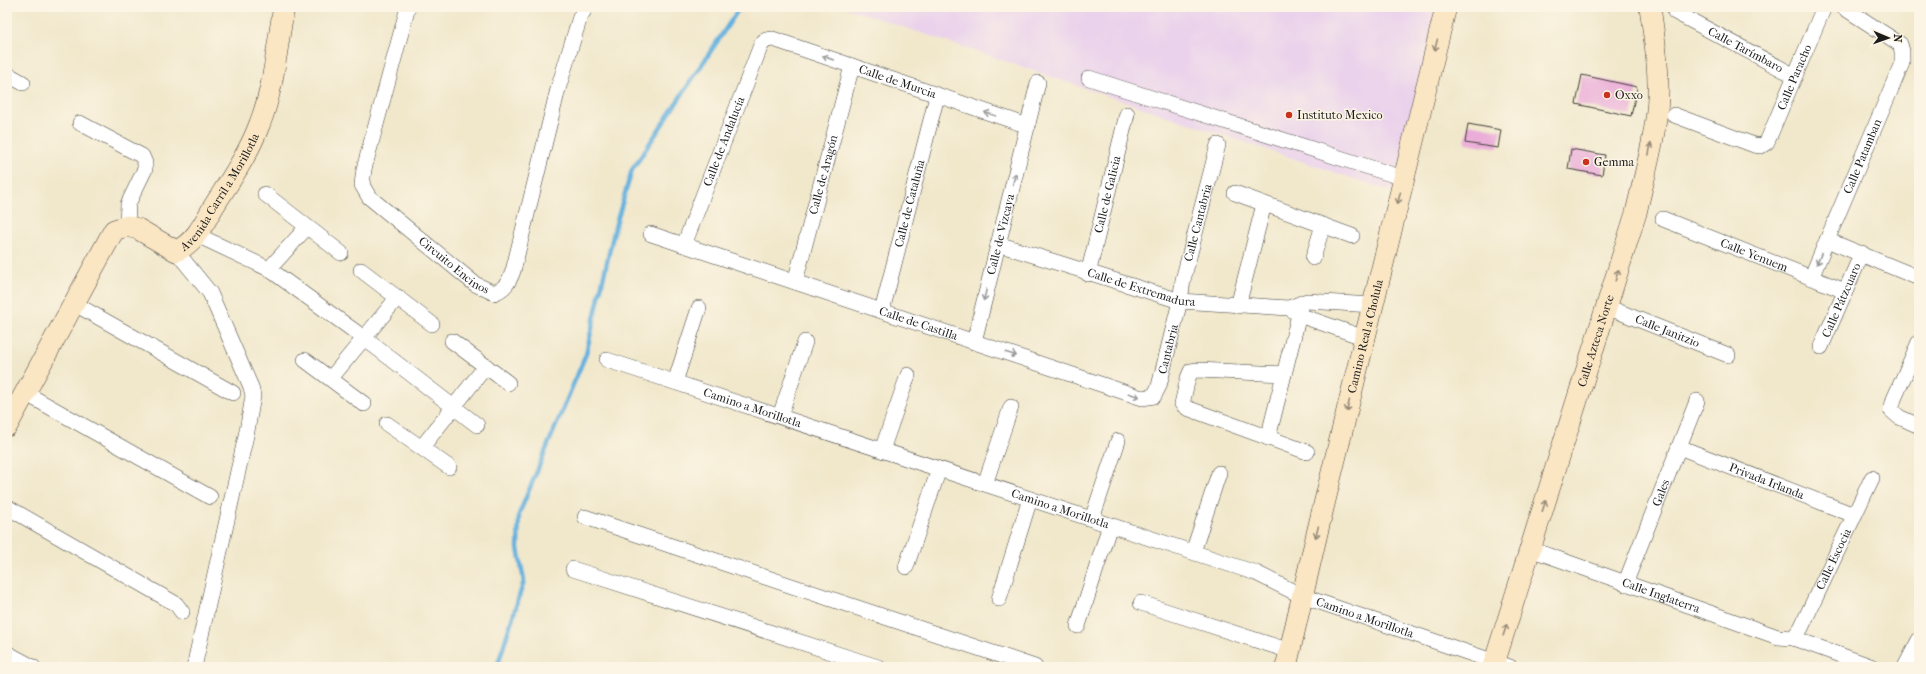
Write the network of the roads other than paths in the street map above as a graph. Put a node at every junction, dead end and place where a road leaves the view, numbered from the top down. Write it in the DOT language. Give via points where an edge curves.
graph roads {
  1 [pos="284,7"];
  2 [pos="408,7"];
  3 [pos="586,7"];
  4 [pos="1446,7"];
  5 [pos="1650,7"];
  6 [pos="1824,7"];
  7 [pos="1843,7"];
  8 [pos="1675,12"];
  9 [pos="766,40"];
  10 [pos="852,66"];
  11 [pos="7,74"];
  12 [pos="1795,76"];
  13 [pos="1089,78"];
  14 [pos="23,83"];
  15 [pos="1038,83"];
  16 [pos="937,96"];
  17 [pos="1127,114"];
  18 [pos="1674,115"];
  19 [pos="80,122"];
  20 [pos="1028,126"];
  21 [pos="1218,145"];
  22 [pos="1404,178"];
  23 [pos="265,194"];
  24 [pos="1234,194"];
  25 [pos="1264,204"];
  26 [pos="1663,219"];
  27 [pos="1323,225"];
  28 [pos="127,226"];
  29 [pos="307,227"];
  30 [pos="651,234"];
  31 [pos="197,235"];
  32 [pos="1352,236"];
  33 [pos="1827,240"];
  34 [pos="998,244"];
  35 [pos="684,245"];
  36 [pos="176,251"];
  37 [pos="341,253"];
  38 [pos="1862,253"];
  39 [pos="1313,258"];
  40 [pos="269,269"];
  41 [pos="361,270"];
  42 [pos="1088,274"];
  43 [pos="1812,278"];
  44 [pos="1919,278"];
  45 [pos="795,282"];
  46 [pos="1845,291"];
  47 [pos="398,297"];
  48 [pos="1180,301"];
  49 [pos="1323,302"];
  50 [pos="75,304"];
  51 [pos="1372,304"];
  52 [pos="1238,306"];
  53 [pos="1607,307"];
  54 [pos="699,308"];
  55 [pos="1297,309"];
  56 [pos="882,311"];
  57 [pos="1319,321"];
  58 [pos="432,324"];
  59 [pos="364,338"];
  60 [pos="1365,338"];
  61 [pos="452,341"];
  62 [pos="805,342"];
  63 [pos="974,342"];
  64 [pos="1919,342"];
  65 [pos="1821,347"];
  66 [pos="1728,355"];
  67 [pos="305,360"];
  68 [pos="607,360"];
  69 [pos="486,366"];
  70 [pos="908,374"];
  71 [pos="1284,374"];
  72 [pos="331,378"];
  73 [pos="675,382"];
  74 [pos="508,383"];
  75 [pos="233,393"];
  76 [pos="1154,396"];
  77 [pos="17,399"];
  78 [pos="1697,401"];
  79 [pos="364,404"];
  80 [pos="453,407"];
  81 [pos="1011,407"];
  82 [pos="780,416"];
  83 [pos="387,424"];
  84 [pos="477,425"];
  85 [pos="7,426"];
  86 [pos="1919,426"];
  87 [pos="1268,438"];
  88 [pos="1118,441"];
  89 [pos="422,447"];
  90 [pos="1679,447"];
  91 [pos="882,450"];
  92 [pos="1307,452"];
  93 [pos="449,467"];
  94 [pos="939,468"];
  95 [pos="1219,473"];
  96 [pos="1872,478"];
  97 [pos="985,484"];
  98 [pos="210,496"];
  99 [pos="1030,499"];
  100 [pos="7,507"];
  101 [pos="1854,515"];
  102 [pos="585,517"];
  103 [pos="1092,519"];
  104 [pos="1110,525"];
  105 [pos="1530,549"];
  106 [pos="1193,552"];
  107 [pos="906,567"];
  108 [pos="573,569"];
  109 [pos="1625,584"];
  110 [pos="1302,596"];
  111 [pos="999,599"];
  112 [pos="1141,603"];
  113 [pos="182,612"];
  114 [pos="1078,626"];
  115 [pos="1793,638"];
  116 [pos="1919,640"];
  117 [pos="7,653"];
  118 [pos="1288,659"];
  119 [pos="1499,665"];
  120 [pos="33,667"];
  121 [pos="194,667"];
  122 [pos="878,667"];
  123 [pos="1035,667"];
  124 [pos="1873,667"];
  125 [pos="1905,667"];
  1 -- 31 [label="main road, Avenida Carril a Morillotla" via="268,98 260,123 242,160"];
  2 -- 3 [label="street, Circuito Encinos" via="364,169 362,185 369,197 469,279 494,293 508,283 513,271 558,89 580,17"];
  4 -- 22 [label="main road, Camino Real a Cholula, one-way"];
  53 -- 5 [label="main road, Calle Azteca Norte, one-way" via="1636,213 1658,96 1656,50"];
  6 -- 12 [label="street, Calle Paracho"];
  7 -- 33 [label="street, Calle Patamban" via="1900,44 1902,63"];
  8 -- 12 [label="street, Calle Tarímbaro"];
  10 -- 9 [label="street, Calle de Murcia, one-way" via="773,39"];
  9 -- 35 [label="street, Calle de Andalucía" via="761,45"];
  10 -- 16 [label="street, Calle de Murcia"];
  10 -- 45 [label="street, Calle de Aragón"];
  11 -- 14 [label="street"];
  12 -- 18 [label="street, Calle Paracho" via="1767,142 1761,146"];
  13 -- 22 [label="street"];
  15 -- 20 [label="street, Calle de Vizcaya"];
  20 -- 16 [label="street, Calle de Murcia, one-way"];
  16 -- 56 [label="street, Calle de Cataluña"];
  17 -- 42 [label="street, Calle de Galicia"];
  19 -- 28 [label="street" via="142,156 145,168 128,204"];
  34 -- 20 [label="street, Calle de Vizcaya, one-way"];
  21 -- 48 [label="street, Calle Cantabria" via="1183,280"];
  22 -- 51 [label="main road, Camino Real a Cholula, one-way"];
  23 -- 29 [label="street"];
  24 -- 25 [label="street"];
  25 -- 27 [label="street"];
  25 -- 52 [label="street"];
  26 -- 43 [label="street, Calle Yenuem"];
  27 -- 32 [label="street"];
  27 -- 39 [label="street"];
  28 -- 36 [label="main road, Avenida Carril a Morillotla" via="138,229"];
  28 -- 50 [label="main road" via="114,230"];
  29 -- 37 [label="street"];
  29 -- 40 [label="street"];
  30 -- 35 [label="street, Calle de Castilla"];
  31 -- 36 [label="main road, Avenida Carril a Morillotla" via="185,247"];
  31 -- 40 [label="street"];
  33 -- 38 [label="street"];
  33 -- 43 [label="street, one-way"];
  34 -- 42 [label="street, Calle de Extremadura"];
  34 -- 63 [label="street, Calle de Vizcaya, one-way"];
  35 -- 45 [label="street, Calle de Castilla"];
  36 -- 121 [label="street" via="210,293 251,387 252,396 247,431"];
  38 -- 44 [label="street"];
  38 -- 46 [label="street, Calle Pátzcuaro"];
  40 -- 59 [label="street"];
  41 -- 47 [label="street"];
  42 -- 48 [label="street, Calle de Extremadura"];
  43 -- 46 [label="street, Calle Yenuem"];
  45 -- 56 [label="street, Calle de Castilla"];
  46 -- 65 [label="street, Calle Pátzcuaro"];
  47 -- 58 [label="street"];
  47 -- 59 [label="street"];
  48 -- 52 [label="street, Calle de Extremadura"];
  48 -- 76 [label="street, Cantabria" via="1159,386"];
  49 -- 51 [label="street, Calle de Extremadura"];
  49 -- 55 [label="street, Calle de Extremadura" via="1307,301"];
  49 -- 57 [label="street"];
  50 -- 75 [label="street"];
  50 -- 77 [label="main road"];
  51 -- 60 [label="main road, Camino Real a Cholula"];
  52 -- 55 [label="street, Calle de Extremadura"];
  53 -- 66 [label="street, Calle Janitzio"];
  105 -- 53 [label="main road, Calle Azteca Norte, one-way"];
  54 -- 73 [label="street"];
  55 -- 57 [label="street, Calle de Extremadura"];
  55 -- 71 [label="street"];
  56 -- 63 [label="street, Calle de Castilla"];
  57 -- 60 [label="street, Calle de Extremadura"];
  59 -- 72 [label="street"];
  59 -- 80 [label="street"];
  60 -- 110 [label="main road, Camino Real a Cholula, one-way"];
  61 -- 69 [label="street"];
  62 -- 82 [label="street"];
  63 -- 76 [label="street, Calle de Castilla, one-way" via="1142,398"];
  64 -- 86 [label="street" via="1891,410 1899,418"];
  67 -- 72 [label="street"];
  68 -- 73 [label="street, Camino a Morillotla"];
  69 -- 74 [label="street"];
  69 -- 80 [label="street"];
  70 -- 91 [label="street"];
  71 -- 87 [label="street"];
  71 -- 87 [label="street" via="1191,371 1183,396 1182,404 1187,408"];
  72 -- 79 [label="street"];
  73 -- 82 [label="street, Camino a Morillotla"];
  77 -- 85 [label="main road"];
  77 -- 98 [label="street"];
  78 -- 90 [label="street, Gales"];
  80 -- 84 [label="street"];
  80 -- 89 [label="street"];
  81 -- 97 [label="street"];
  82 -- 91 [label="street, Camino a Morillotla"];
  83 -- 89 [label="street"];
  87 -- 92 [label="street"];
  88 -- 103 [label="street"];
  89 -- 93 [label="street"];
  90 -- 101 [label="street, Privada Irlanda"];
  90 -- 109 [label="street, Gales"];
  91 -- 94 [label="street, Camino a Morillotla"];
  94 -- 97 [label="street, Camino a Morillotla"];
  94 -- 107 [label="street"];
  95 -- 106 [label="street"];
  96 -- 101 [label="street, Calle Escocia"];
  97 -- 99 [label="street, Camino a Morillotla"];
  99 -- 103 [label="street, Camino a Morillotla"];
  99 -- 111 [label="street"];
  100 -- 113 [label="street" via="176,604"];
  101 -- 115 [label="street, Calle Escocia" via="1801,628"];
  102 -- 123 [label="street"];
  103 -- 104 [label="street, Camino a Morillotla"];
  104 -- 106 [label="street, Camino a Morillotla"];
  104 -- 114 [label="street"];
  105 -- 109 [label="street, Calle Inglaterra"];
  119 -- 105 [label="main road, Calle Azteca Norte, one-way"];
  106 -- 110 [label="street, Camino a Morillotla" via="1256,573"];
  108 -- 122 [label="street"];
  109 -- 115 [label="street, Calle Inglaterra" via="1778,637"];
  110 -- 118 [label="main road, Camino Real a Cholula"];
  110 -- 119 [label="street, Camino a Morillotla"];
  112 -- 118 [label="street"];
  115 -- 124 [label="street, Calle Inglaterra"];
  116 -- 125 [label="street"];
  117 -- 120 [label="street"];
}
